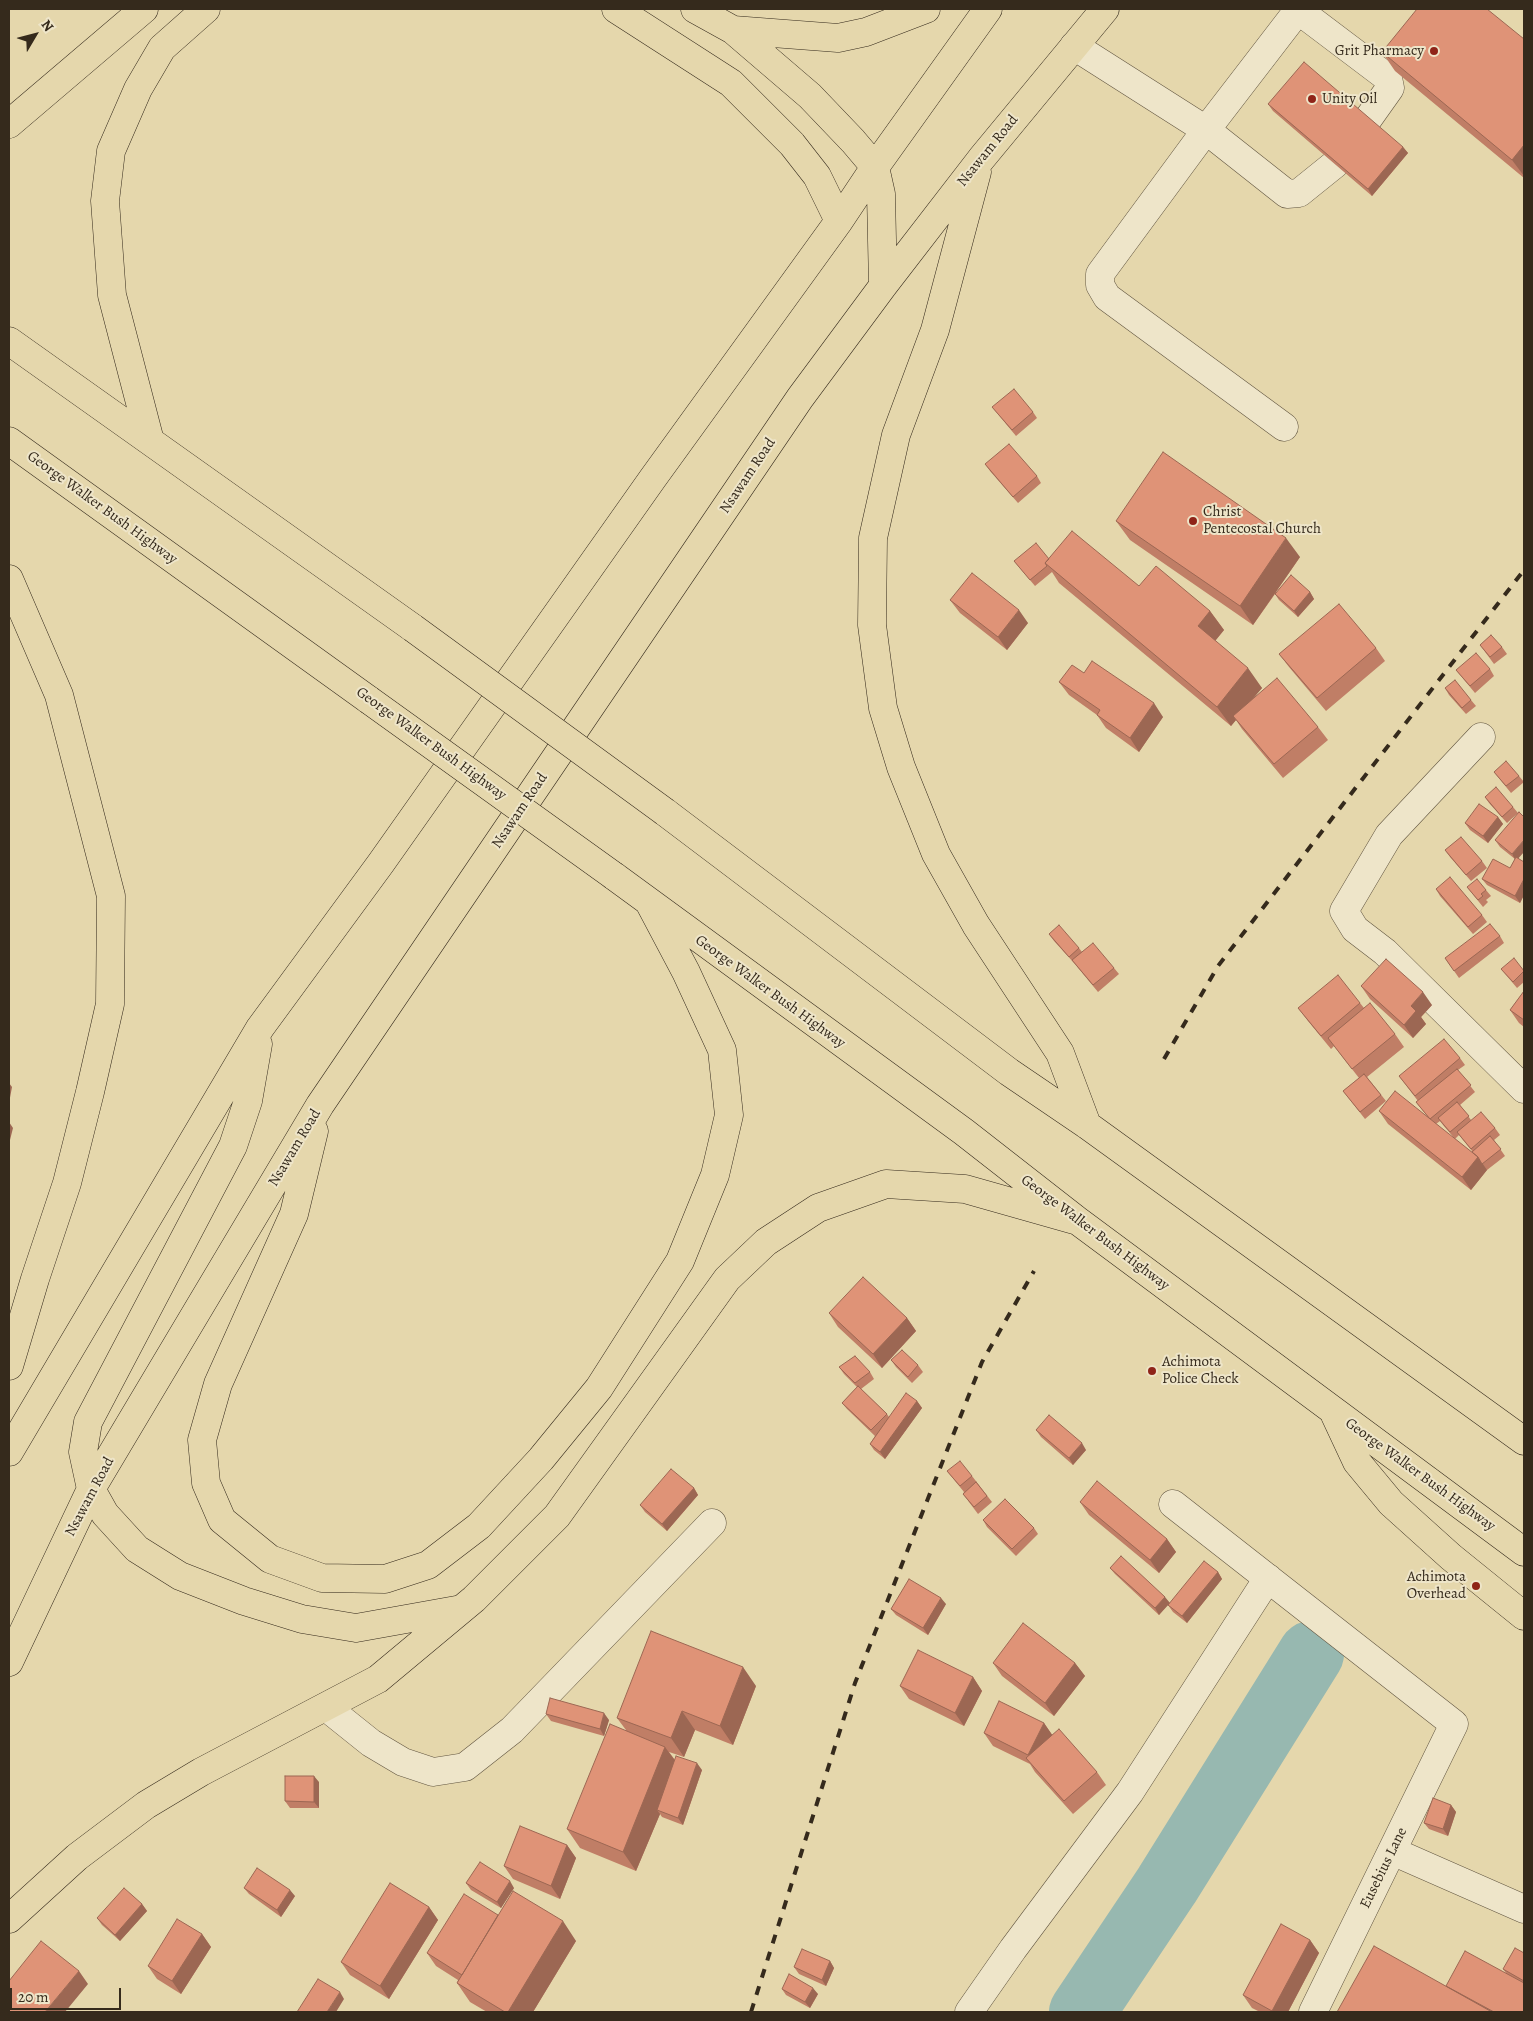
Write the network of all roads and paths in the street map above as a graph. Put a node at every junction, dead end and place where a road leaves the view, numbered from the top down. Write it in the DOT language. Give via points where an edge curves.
graph roads {
  1 [pos="206,9"];
  2 [pos="616,9"];
  3 [pos="695,9"];
  4 [pos="926,9"];
  5 [pos="988,9"];
  6 [pos="1105,9"];
  7 [pos="1299,9"];
  8 [pos="136,11"];
  9 [pos="734,30"];
  10 [pos="1074,46"];
  11 [pos="1368,119"];
  12 [pos="9,124"];
  13 [pos="1206,130"];
  14 [pos="981,159"];
  15 [pos="1335,164"];
  16 [pos="875,167"];
  17 [pos="839,221"];
  18 [pos="883,286"];
  19 [pos="9,340"];
  20 [pos="1284,427"];
  21 [pos="9,441"];
  22 [pos="150,441"];
  23 [pos="9,579"];
  24 [pos="1481,737"];
  25 [pos="650,904"];
  26 [pos="260,1028"];
  27 [pos="1524,1088"];
  28 [pos="320,1105"];
  29 [pos="1087,1125"];
  30 [pos="1078,1221"];
  31 [pos="9,1366"];
  32 [pos="1333,1412"];
  33 [pos="1524,1441"];
  34 [pos="9,1452"];
  35 [pos="91,1489"];
  36 [pos="1172,1504"];
  37 [pos="712,1523"];
  38 [pos="1524,1552"];
  39 [pos="1268,1578"];
  40 [pos="463,1608"];
  41 [pos="1524,1616"];
  42 [pos="9,1662"];
  43 [pos="326,1707"];
  44 [pos="1392,1851"];
  45 [pos="1524,1909"];
  46 [pos="9,1919"];
  47 [pos="969,2012"];
  48 [pos="1313,2012"];
  1 -- 22 [label="highway" via="162,48 138,89 110,159 105,201 112,295"];
  2 -- 17 [label="highway" via="731,83 792,144 817,176"];
  3 -- 9 [label="highway"];
  4 -- 9 [label="highway" via="866,32 838,38"];
  5 -- 16 [label="highway"];
  6 -- 10 [label="highway, Nsawam Road"];
  7 -- 11 [label="lane" via="1388,78 1390,88"];
  7 -- 13 [label="lane"];
  8 -- 12 [label="highway"];
  9 -- 16 [label="highway" via="810,96"];
  10 -- 13 [label="lane"];
  10 -- 14 [label="highway, Nsawam Road"];
  13 -- 15 [label="lane" via="1287,194 1299,193"];
  13 -- 20 [label="lane" via="1100,274 1100,285 1106,297"];
  14 -- 18 [label="highway, Nsawam Road"];
  14 -- 29 [label="highway" via="935,330 896,435 873,538 872,625 883,708 901,767 936,854 976,925 1060,1053"];
  16 -- 17 [label="highway"];
  16 -- 18 [label="highway" via="881,194"];
  17 -- 26 [label="highway"];
  18 -- 28 [label="highway, Nsawam Road" via="800,398"];
  19 -- 22 [label="highway"];
  21 -- 25 [label="highway, George Walker Bush Highway, bridge"];
  22 -- 29 [label="highway, bridge" via="413,628 665,812 1009,1072"];
  23 -- 31 [label="highway" via="59,695 111,896 110,1004 67,1183"];
  24 -- 27 [label="lane" via="1389,835 1344,911 1355,929 1385,952"];
  25 -- 28 [label="highway" via="722,1050 729,1115 715,1175 680,1261 599,1388 541,1459 478,1526 428,1565 385,1579 322,1578 270,1559 222,1520 206,1484 202,1440 218,1384 294,1214"];
  25 -- 30 [label="highway, George Walker Bush Highway" via="964,1132"];
  26 -- 34 [label="highway"];
  26 -- 35 [label="highway" via="248,1102 233,1146 88,1422 83,1452"];
  28 -- 35 [label="highway, Nsawam Road"];
  29 -- 33 [label="highway"];
  30 -- 32 [label="highway, George Walker Bush Highway"];
  30 -- 40 [label="highway" via="965,1189 886,1184 818,1208 766,1242 727,1279 557,1516"];
  32 -- 38 [label="highway, George Walker Bush Highway"];
  32 -- 41 [label="highway" via="1357,1462 1391,1502 1451,1557"];
  35 -- 40 [label="highway" via="104,1514 137,1550 180,1576 244,1602 356,1628"];
  35 -- 42 [label="highway, Nsawam Road"];
  36 -- 39 [label="lane"];
  37 -- 43 [label="lane" via="512,1730 465,1767 433,1772 403,1762 371,1743"];
  39 -- 44 [label="lane, Eusebius Lane" via="1454,1724"];
  39 -- 47 [label="lane" via="1130,1792"];
  40 -- 43 [label="highway" via="378,1679"];
  43 -- 46 [label="highway" via="201,1772 146,1805 77,1857"];
  44 -- 45 [label="lane"];
  44 -- 48 [label="lane, Eusebius Lane"];
}
